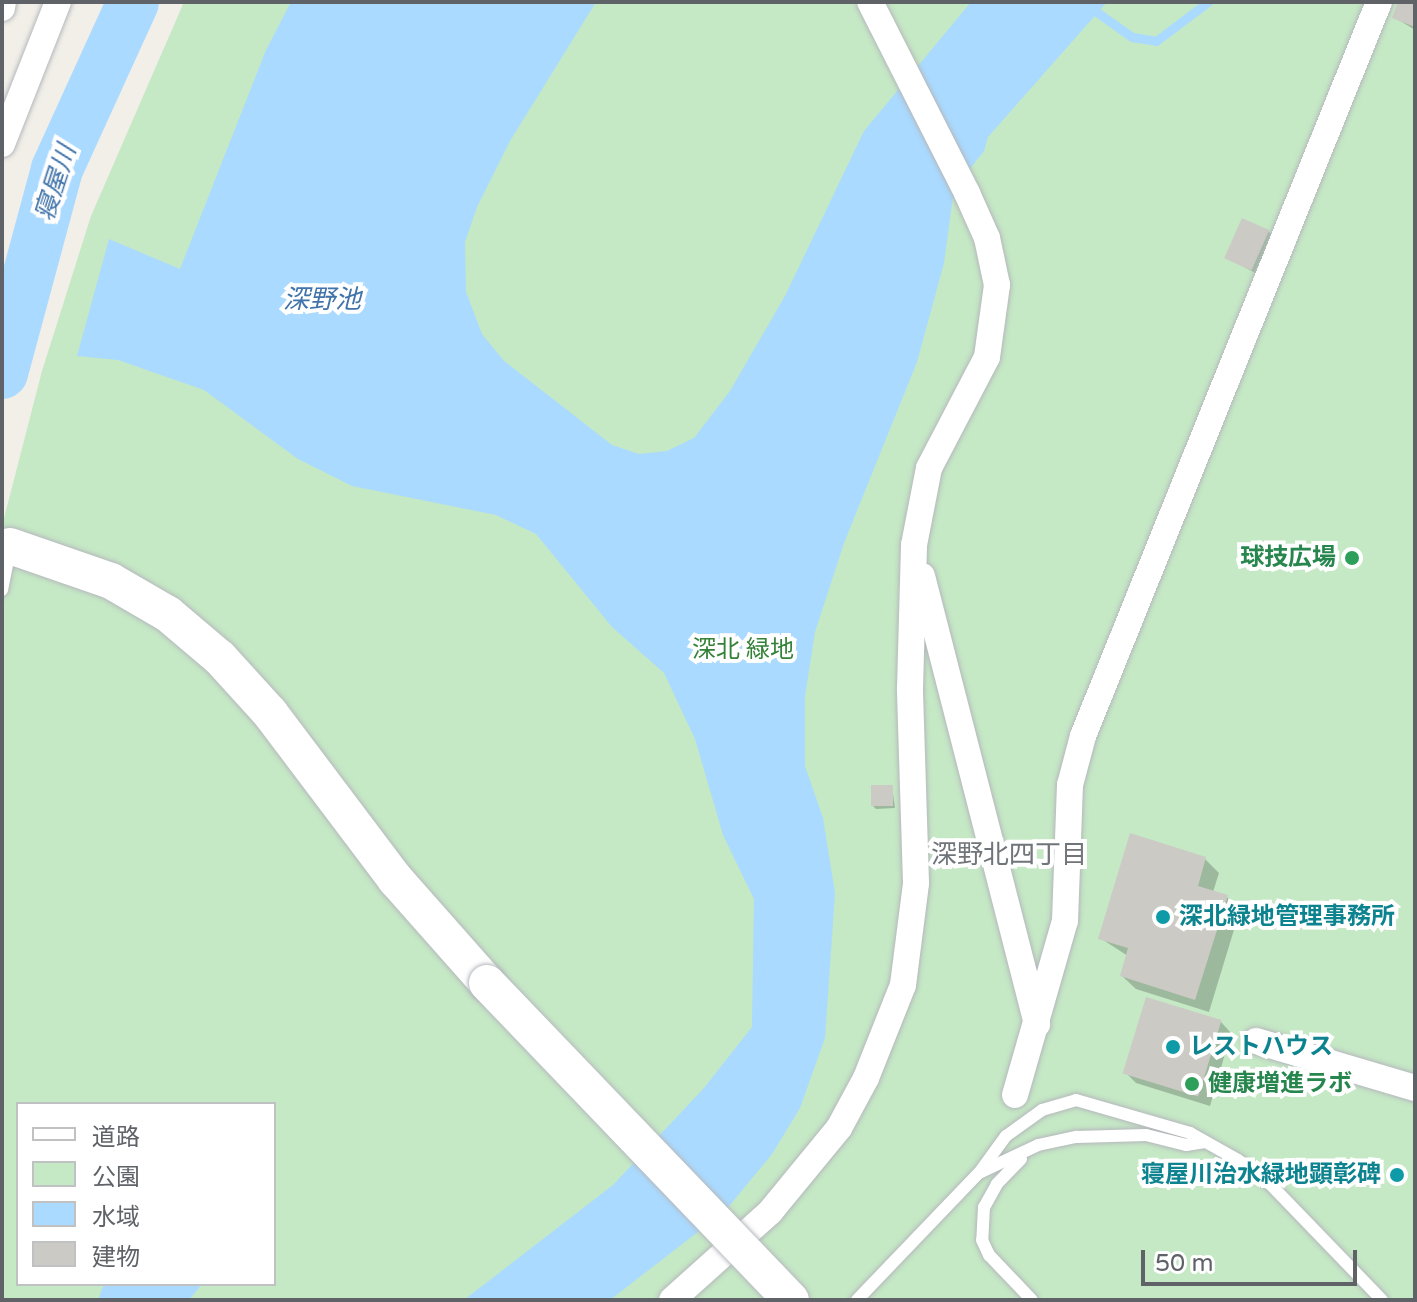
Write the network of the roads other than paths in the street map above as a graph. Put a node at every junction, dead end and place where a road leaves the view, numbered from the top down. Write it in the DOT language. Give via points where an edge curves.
graph roads {
  1 [pos="58,2"];
  2 [pos="870,2"];
  3 [pos="1379,2"];
  4 [pos="2,144"];
  5 [pos="6,545"];
  6 [pos="914,545"];
  7 [pos="2,590"];
  8 [pos="1037,1025"];
  9 [pos="1256,1041"];
  10 [pos="1415,1088"];
  11 [pos="1015,1095"];
  12 [pos="1205,1142"];
  13 [pos="1038,1145"];
  14 [pos="979,1173"];
  15 [pos="672,1300"];
  16 [pos="791,1300"];
  17 [pos="857,1300"];
  18 [pos="1032,1300"];
  19 [pos="1382,1300"];
  1 -- 4 [label="street"];
  2 -- 6 [label="street" via="967,193 994,263 994,327 987,357 929,468"];
  3 -- 8 [label="street" via="1083,736 1070,785 1065,921"];
  5 -- 7 [label="lane"];
  5 -- 16 [label="street, bridge" via="111,581 168,614 220,658 270,713 396,880 487,983"];
  6 -- 8 [label="street"];
  6 -- 15 [label="street" via="910,689 916,883 903,985 866,1078 839,1128 770,1212"];
  8 -- 11 [label="street"];
  9 -- 10 [label="street"];
  12 -- 13 [label="lane" via="1186,1145 1114,1134"];
  12 -- 14 [label="lane" via="1092,1103 1060,1102 1027,1118 1006,1136"];
  12 -- 19 [label="lane" via="1270,1184"];
  13 -- 14 [label="lane"];
  13 -- 18 [label="lane" via="997,1184 981,1226 989,1255"];
  14 -- 17 [label="lane"];
}
